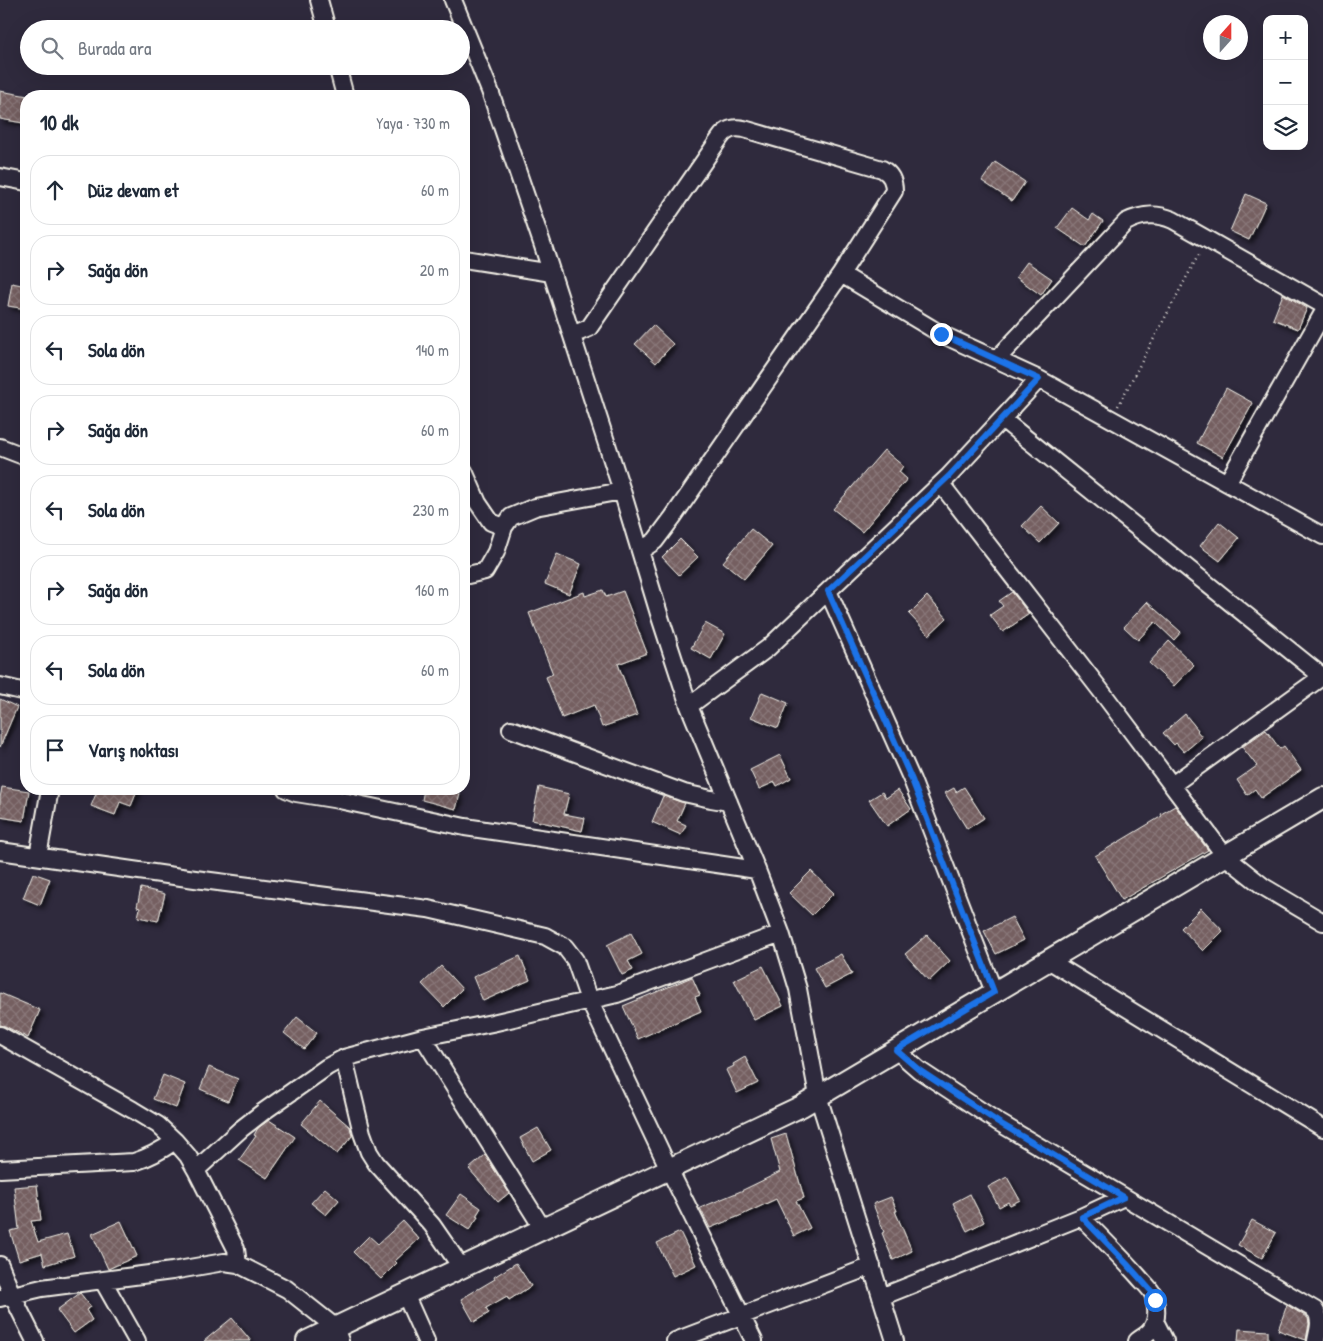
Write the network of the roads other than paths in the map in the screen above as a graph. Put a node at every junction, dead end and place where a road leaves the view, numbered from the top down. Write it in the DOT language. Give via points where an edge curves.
graph roads {
  1 [pos="319,0"];
  2 [pos="453,0"];
  3 [pos="325,20"];
  4 [pos="461,20"];
  5 [pos="470,42"];
  6 [pos="339,75"];
  7 [pos="343,90"];
  8 [pos="0,177"];
  9 [pos="20,181"];
  10 [pos="470,261"];
  11 [pos="552,273"];
  12 [pos="841,274"];
  13 [pos="1323,305"];
  14 [pos="1323,312"];
  15 [pos="572,335"];
  16 [pos="997,359"];
  17 [pos="1039,379"];
  18 [pos="1002,419"];
  19 [pos="0,447"];
  20 [pos="20,455"];
  21 [pos="1227,483"];
  22 [pos="941,484"];
  23 [pos="470,485"];
  24 [pos="622,492"];
  25 [pos="504,527"];
  26 [pos="1323,536"];
  27 [pos="640,551"];
  28 [pos="470,575"];
  29 [pos="828,591"];
  30 [pos="1323,676"];
  31 [pos="0,686"];
  32 [pos="20,691"];
  33 [pos="690,706"];
  34 [pos="511,729"];
  35 [pos="1172,785"];
  36 [pos="49,795"];
  37 [pos="316,795"];
  38 [pos="1323,798"];
  39 [pos="729,802"];
  40 [pos="0,851"];
  41 [pos="38,856"];
  42 [pos="1225,856"];
  43 [pos="757,870"];
  44 [pos="1323,922"];
  45 [pos="781,933"];
  46 [pos="1048,960"];
  47 [pos="994,992"];
  48 [pos="589,1000"];
  49 [pos="0,1035"];
  50 [pos="423,1037"];
  51 [pos="896,1050"];
  52 [pos="344,1058"];
  53 [pos="818,1096"];
  54 [pos="1323,1128"];
  55 [pos="175,1141"];
  56 [pos="0,1169"];
  57 [pos="669,1169"];
  58 [pos="196,1170"];
  59 [pos="1124,1197"];
  60 [pos="1082,1217"];
  61 [pos="543,1229"];
  62 [pos="238,1264"];
  63 [pos="0,1266"];
  64 [pos="872,1266"];
  65 [pos="461,1268"];
  66 [pos="103,1281"];
  67 [pos="405,1294"];
  68 [pos="6,1297"];
  69 [pos="881,1297"];
  70 [pos="742,1315"];
  71 [pos="1155,1321"];
  72 [pos="338,1334"];
  73 [pos="35,1341"];
  74 [pos="137,1341"];
  75 [pos="307,1341"];
  76 [pos="426,1341"];
  77 [pos="675,1341"];
  78 [pos="754,1341"];
  79 [pos="895,1341"];
  80 [pos="1138,1341"];
  81 [pos="1165,1341"];
  82 [pos="1316,1341"];
  1 -- 3 [label="street"];
  2 -- 4 [label="street"];
  5 -- 11 [label="street"];
  6 -- 7 [label="street"];
  8 -- 9 [label="street"];
  10 -- 11 [label="street"];
  11 -- 15 [label="street"];
  12 -- 15 [label="street" via="894,191 890,175 873,166 732,128 720,138 590,328"];
  12 -- 16 [label="street" via="941,334"];
  12 -- 27 [label="street" via="673,517 655,541"];
  13 -- 16 [label="street" via="1173,220 1158,215 1141,216 1126,222"];
  14 -- 21 [label="street"];
  15 -- 24 [label="street"];
  16 -- 17 [label="street"];
  17 -- 18 [label="street"];
  17 -- 21 [label="street"];
  18 -- 22 [label="street"];
  18 -- 30 [label="street"];
  19 -- 20 [label="street"];
  21 -- 26 [label="street"];
  22 -- 29 [label="street"];
  22 -- 35 [label="street"];
  23 -- 25 [label="street" via="491,522"];
  24 -- 25 [label="street" via="535,507 511,517"];
  24 -- 27 [label="street"];
  25 -- 28 [label="street" via="485,572"];
  27 -- 33 [label="street"];
  29 -- 33 [label="street" via="768,648"];
  29 -- 47 [label="street" via="912,780"];
  30 -- 35 [label="street"];
  31 -- 32 [label="street"];
  33 -- 39 [label="street"];
  34 -- 39 [label="street" via="684,793"];
  35 -- 42 [label="street"];
  36 -- 41 [label="street"];
  37 -- 43 [label="street" via="466,826"];
  38 -- 42 [label="main road"];
  39 -- 43 [label="street"];
  40 -- 41 [label="street"];
  41 -- 48 [label="street" via="428,909 545,936 565,947 575,960"];
  42 -- 44 [label="street" via="1264,886"];
  42 -- 46 [label="main road"];
  43 -- 45 [label="street"];
  45 -- 48 [label="street" via="617,994"];
  45 -- 53 [label="street" via="798,989"];
  46 -- 47 [label="main road"];
  46 -- 54 [label="street"];
  47 -- 51 [label="main road"];
  48 -- 50 [label="street"];
  48 -- 57 [label="street"];
  49 -- 55 [label="street" via="158,1125"];
  50 -- 52 [label="street"];
  50 -- 61 [label="street"];
  51 -- 53 [label="main road"];
  51 -- 59 [label="street" via="919,1070 998,1122"];
  52 -- 58 [label="street" via="263,1112"];
  52 -- 65 [label="street" via="369,1152 432,1225"];
  53 -- 57 [label="main road"];
  53 -- 64 [label="street"];
  55 -- 56 [label="street" via="148,1158 134,1162"];
  55 -- 58 [label="street"];
  57 -- 61 [label="main road"];
  57 -- 70 [label="street"];
  58 -- 62 [label="street" via="236,1249"];
  59 -- 60 [label="street"];
  59 -- 82 [label="street" via="1315,1310 1320,1322"];
  60 -- 69 [label="street"];
  60 -- 71 [label="street" via="1152,1292"];
  61 -- 65 [label="main road"];
  62 -- 66 [label="street" via="224,1262"];
  62 -- 72 [label="street" via="287,1289"];
  63 -- 68 [label="street"];
  64 -- 69 [label="street"];
  64 -- 70 [label="street"];
  65 -- 67 [label="main road"];
  66 -- 68 [label="street" via="42,1288"];
  66 -- 74 [label="street"];
  67 -- 72 [label="main road"];
  67 -- 76 [label="street"];
  68 -- 73 [label="street"];
  69 -- 79 [label="street"];
  70 -- 77 [label="street"];
  70 -- 78 [label="street"];
  71 -- 80 [label="street" via="1149,1332"];
  71 -- 81 [label="street"];
  72 -- 75 [label="main road"];
}
